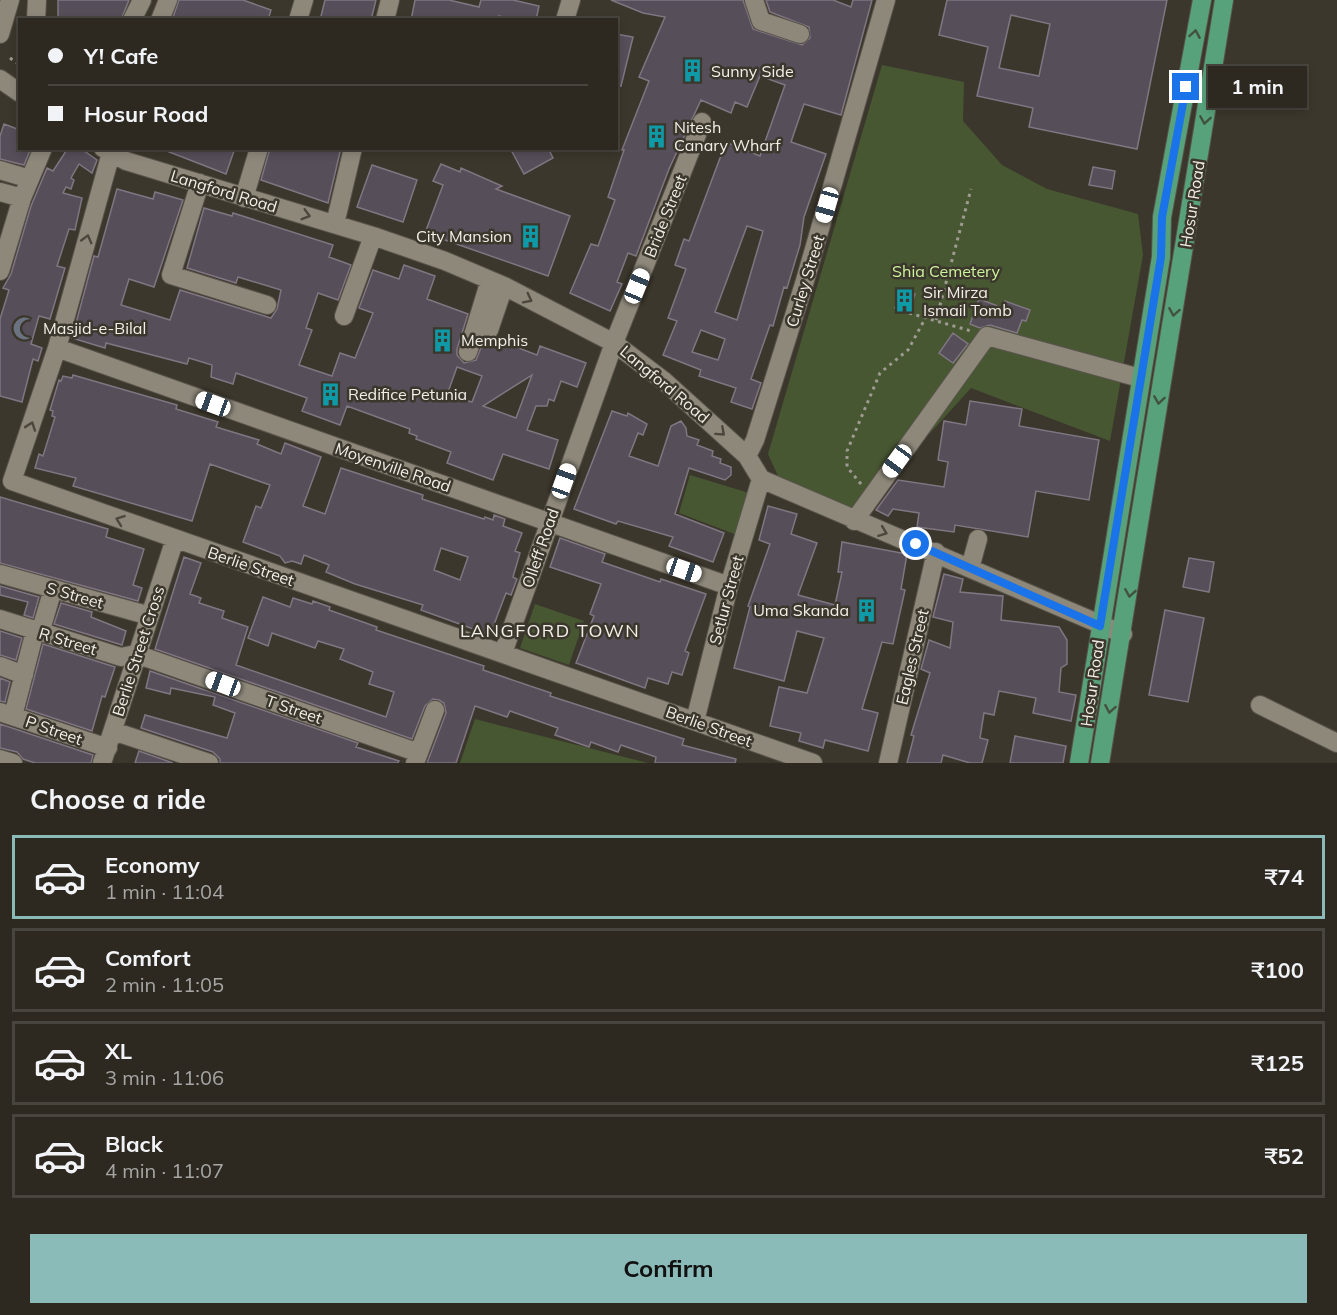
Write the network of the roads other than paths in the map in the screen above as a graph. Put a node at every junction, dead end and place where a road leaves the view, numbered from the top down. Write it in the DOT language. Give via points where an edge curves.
graph roads {
  1 [pos="9,0"];
  2 [pos="37,0"];
  3 [pos="142,0"];
  4 [pos="168,0"];
  5 [pos="304,0"];
  6 [pos="390,0"];
  7 [pos="571,0"];
  8 [pos="754,0"];
  9 [pos="886,0"];
  10 [pos="1202,0"];
  11 [pos="1224,0"];
  12 [pos="36,18"];
  13 [pos="133,18"];
  14 [pos="161,18"];
  15 [pos="299,18"];
  16 [pos="386,18"];
  17 [pos="566,18"];
  18 [pos="0,34"];
  19 [pos="800,34"];
  20 [pos="0,79"];
  21 [pos="18,92"];
  22 [pos="702,122"];
  23 [pos="42,150"];
  24 [pos="106,150"];
  25 [pos="258,150"];
  26 [pos="353,150"];
  27 [pos="0,170"];
  28 [pos="30,179"];
  29 [pos="200,183"];
  30 [pos="0,192"];
  31 [pos="22,198"];
  32 [pos="244,198"];
  33 [pos="335,224"];
  34 [pos="373,236"];
  35 [pos="0,271"];
  36 [pos="497,283"];
  37 [pos="267,305"];
  38 [pos="344,316"];
  39 [pos="489,330"];
  40 [pos="614,343"];
  41 [pos="57,348"];
  42 [pos="468,352"];
  43 [pos="1140,378"];
  44 [pos="747,456"];
  45 [pos="761,478"];
  46 [pos="854,521"];
  47 [pos="549,522"];
  48 [pos="175,539"];
  49 [pos="978,539"];
  50 [pos="936,552"];
  51 [pos="970,568"];
  52 [pos="0,574"];
  53 [pos="729,586"];
  54 [pos="53,589"];
  55 [pos="150,616"];
  56 [pos="0,619"];
  57 [pos="1100,626"];
  58 [pos="38,632"];
  59 [pos="1123,634"];
  60 [pos="504,653"];
  61 [pos="136,654"];
  62 [pos="0,666"];
  63 [pos="24,675"];
  64 [pos="1260,705"];
  65 [pos="435,710"];
  66 [pos="7,714"];
  67 [pos="695,722"];
  68 [pos="1337,743"];
  69 [pos="108,747"];
  70 [pos="417,758"];
  71 [pos="0,759"];
  72 [pos="13,763"];
  73 [pos="209,763"];
  74 [pos="813,763"];
  75 [pos="888,763"];
  76 [pos="1079,763"];
  77 [pos="1100,763"];
  1 -- 18 [label="street"];
  2 -- 12 [label="street"];
  3 -- 13 [label="street"];
  4 -- 14 [label="street"];
  5 -- 15 [label="street"];
  6 -- 16 [label="street"];
  7 -- 17 [label="street"];
  8 -- 19 [label="street" via="761,21"];
  9 -- 44 [label="street, Curley Street" via="804,284"];
  43 -- 10 [label="main road, Hosur Road, one-way" via="1161,257 1162,217"];
  11 -- 59 [label="main road, Hosur Road, one-way"];
  20 -- 21 [label="street"];
  22 -- 40 [label="street, Bride Street"];
  23 -- 28 [label="street"];
  24 -- 29 [label="street, Langford Road" via="126,161"];
  41 -- 24 [label="street, Berlie Street, one-way"];
  25 -- 32 [label="street"];
  26 -- 33 [label="street"];
  27 -- 28 [label="street"];
  28 -- 31 [label="street"];
  29 -- 32 [label="street, Langford Road"];
  29 -- 37 [label="street" via="171,274"];
  30 -- 31 [label="street"];
  31 -- 35 [label="street"];
  32 -- 33 [label="street, Langford Road, one-way"];
  33 -- 34 [label="street, Langford Road"];
  34 -- 36 [label="street, Langford Road"];
  34 -- 38 [label="street"];
  36 -- 39 [label="street"];
  36 -- 40 [label="street, Langford Road, one-way"];
  36 -- 42 [label="street"];
  40 -- 44 [label="street, Langford Road, one-way" via="664,381"];
  40 -- 47 [label="street, Olleff Road"];
  41 -- 47 [label="street, Moyenville Road"];
  48 -- 41 [label="street, Berlie Street, one-way" via="12,481"];
  43 -- 46 [label="street" via="987,336"];
  43 -- 57 [label="main road, Hosur Road"];
  44 -- 45 [label="street, Langford Road"];
  45 -- 46 [label="street"];
  45 -- 53 [label="street, Setlur Street"];
  46 -- 50 [label="street, one-way"];
  47 -- 53 [label="street, Moyenville Road"];
  47 -- 60 [label="street, Olleff Road"];
  48 -- 55 [label="street, Berlie Street Cross"];
  48 -- 60 [label="street, Berlie Street"];
  49 -- 51 [label="street"];
  50 -- 51 [label="street"];
  50 -- 75 [label="street, Eagles Street"];
  51 -- 57 [label="street"];
  52 -- 54 [label="street, S Street"];
  53 -- 67 [label="street, Setlur Street"];
  54 -- 55 [label="street, S Street"];
  54 -- 58 [label="street"];
  55 -- 61 [label="street, Berlie Street Cross"];
  56 -- 58 [label="street, R Street"];
  57 -- 59 [label="street"];
  57 -- 76 [label="main road, Hosur Road"];
  58 -- 61 [label="street, R Street" via="122,657"];
  58 -- 63 [label="street"];
  59 -- 77 [label="main road, Hosur Road, one-way"];
  60 -- 67 [label="street, Berlie Street"];
  61 -- 69 [label="street, Berlie Street Cross"];
  61 -- 70 [label="street, T Street"];
  62 -- 63 [label="street"];
  63 -- 66 [label="street"];
  64 -- 68 [label="street"];
  65 -- 70 [label="street"];
  66 -- 69 [label="street, P Street"];
  67 -- 74 [label="street, Berlie Street"];
  69 -- 73 [label="street, P Street"];
  71 -- 72 [label="street"];
}
